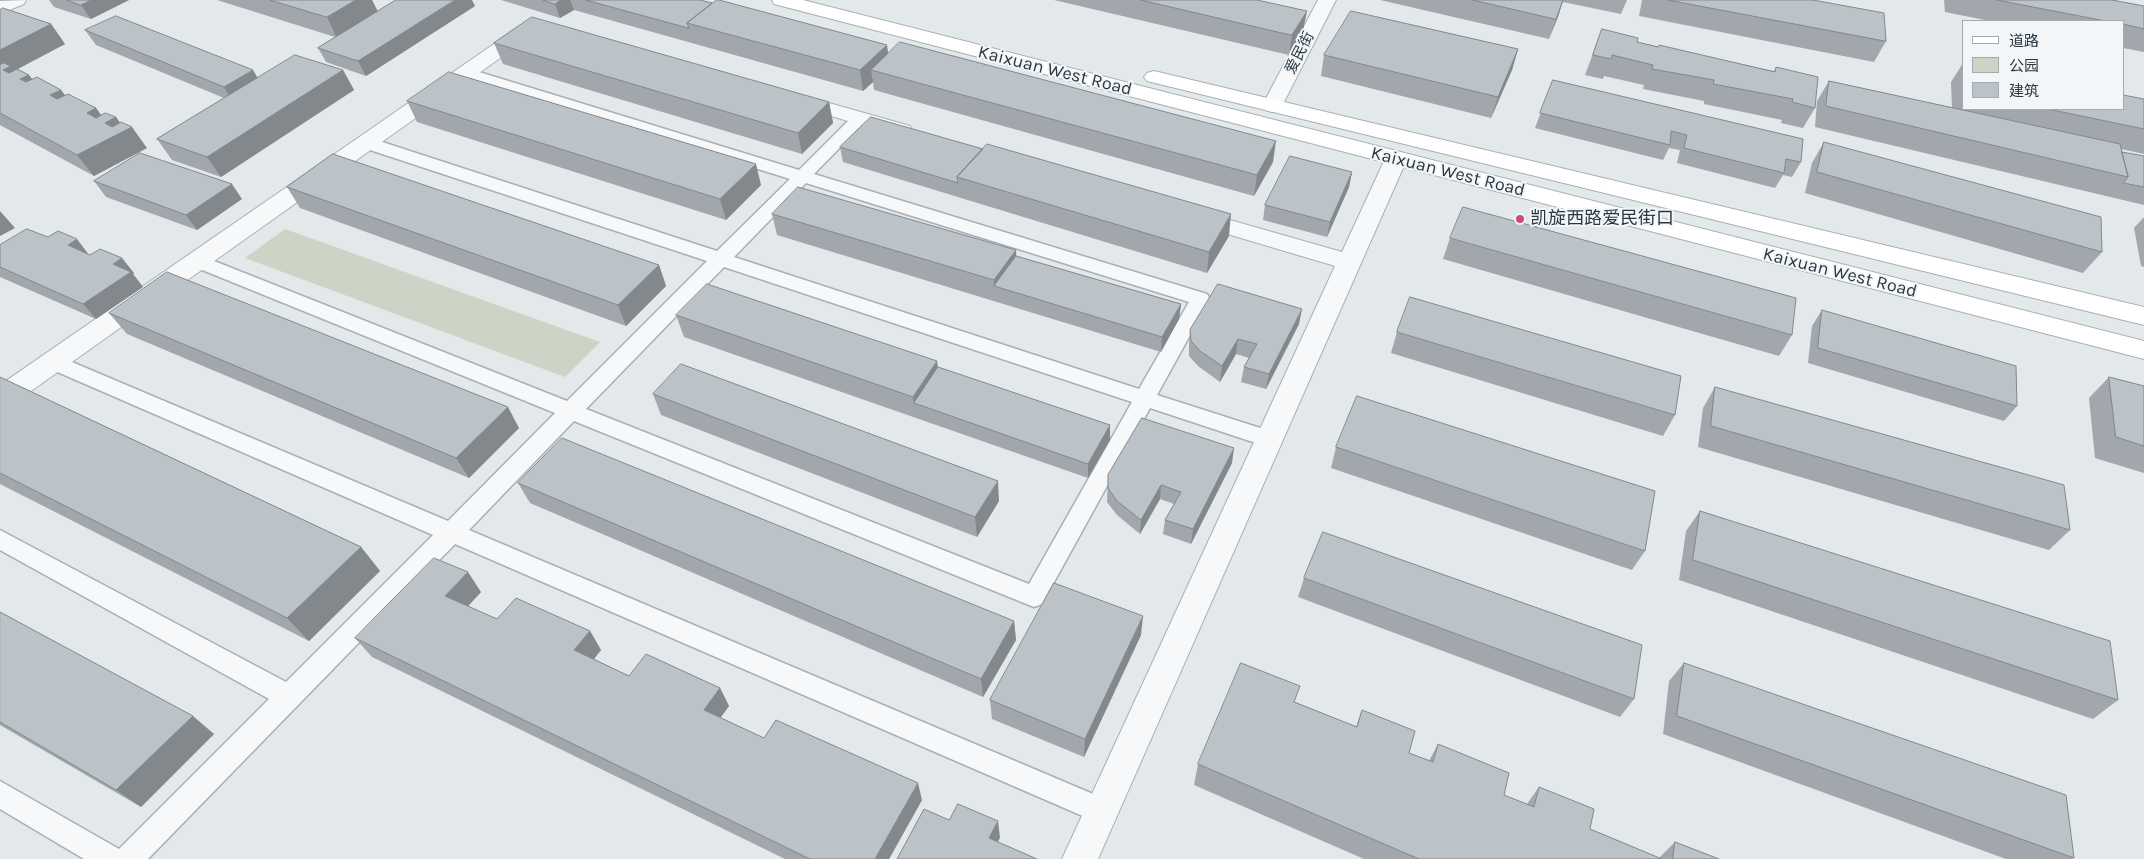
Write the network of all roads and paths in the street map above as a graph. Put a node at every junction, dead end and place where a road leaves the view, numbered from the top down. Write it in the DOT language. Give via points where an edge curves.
graph roads {
  1 [pos="17,0"];
  2 [pos="781,0"];
  3 [pos="849,0"];
  4 [pos="1327,0"];
  5 [pos="0,8"];
  6 [pos="547,26"];
  7 [pos="466,73"];
  8 [pos="775,93"];
  9 [pos="1272,106"];
  10 [pos="860,118"];
  11 [pos="926,138"];
  12 [pos="367,143"];
  13 [pos="1396,159"];
  14 [pos="803,177"];
  15 [pos="1172,210"];
  16 [pos="722,259"];
  17 [pos="197,261"];
  18 [pos="1351,263"];
  19 [pos="2144,316"];
  20 [pos="2144,350"];
  21 [pos="53,362"];
  22 [pos="1144,398"];
  23 [pos="0,399"];
  24 [pos="571,411"];
  25 [pos="1271,440"];
  26 [pos="452,533"];
  27 [pos="0,539"];
  28 [pos="289,697"];
  29 [pos="0,794"];
  30 [pos="1102,811"];
  31 [pos="110,859"];
  32 [pos="129,859"];
  33 [pos="1080,859"];
  1 -- 5 [label="street"];
  2 -- 13 [label="main road, Kaixuan West Road"];
  3 -- 9 [label="main road, Kaixuan West Road"];
  4 -- 9 [label="street, 爱民街"];
  6 -- 7 [label="street" via="537,23"];
  7 -- 12 [label="street"];
  7 -- 14 [label="lane"];
  8 -- 10 [label="street"];
  9 -- 19 [label="main road, Kaixuan West Road"];
  10 -- 11 [label="street"];
  10 -- 14 [label="lane"];
  12 -- 16 [label="lane"];
  12 -- 17 [label="street"];
  13 -- 18 [label="street"];
  13 -- 20 [label="main road, Kaixuan West Road"];
  14 -- 16 [label="lane"];
  14 -- 22 [label="lane" via="1200,299"];
  15 -- 18 [label="street"];
  16 -- 22 [label="lane"];
  16 -- 24 [label="lane"];
  17 -- 21 [label="street"];
  17 -- 24 [label="lane"];
  18 -- 25 [label="street"];
  21 -- 23 [label="street"];
  21 -- 26 [label="lane"];
  22 -- 24 [label="lane" via="1034,597"];
  22 -- 25 [label="lane"];
  24 -- 26 [label="lane"];
  25 -- 30 [label="street"];
  26 -- 28 [label="lane"];
  26 -- 30 [label="lane"];
  27 -- 28 [label="lane"];
  28 -- 32 [label="lane"];
  29 -- 31 [label="lane"];
  30 -- 33 [label="street"];
}
